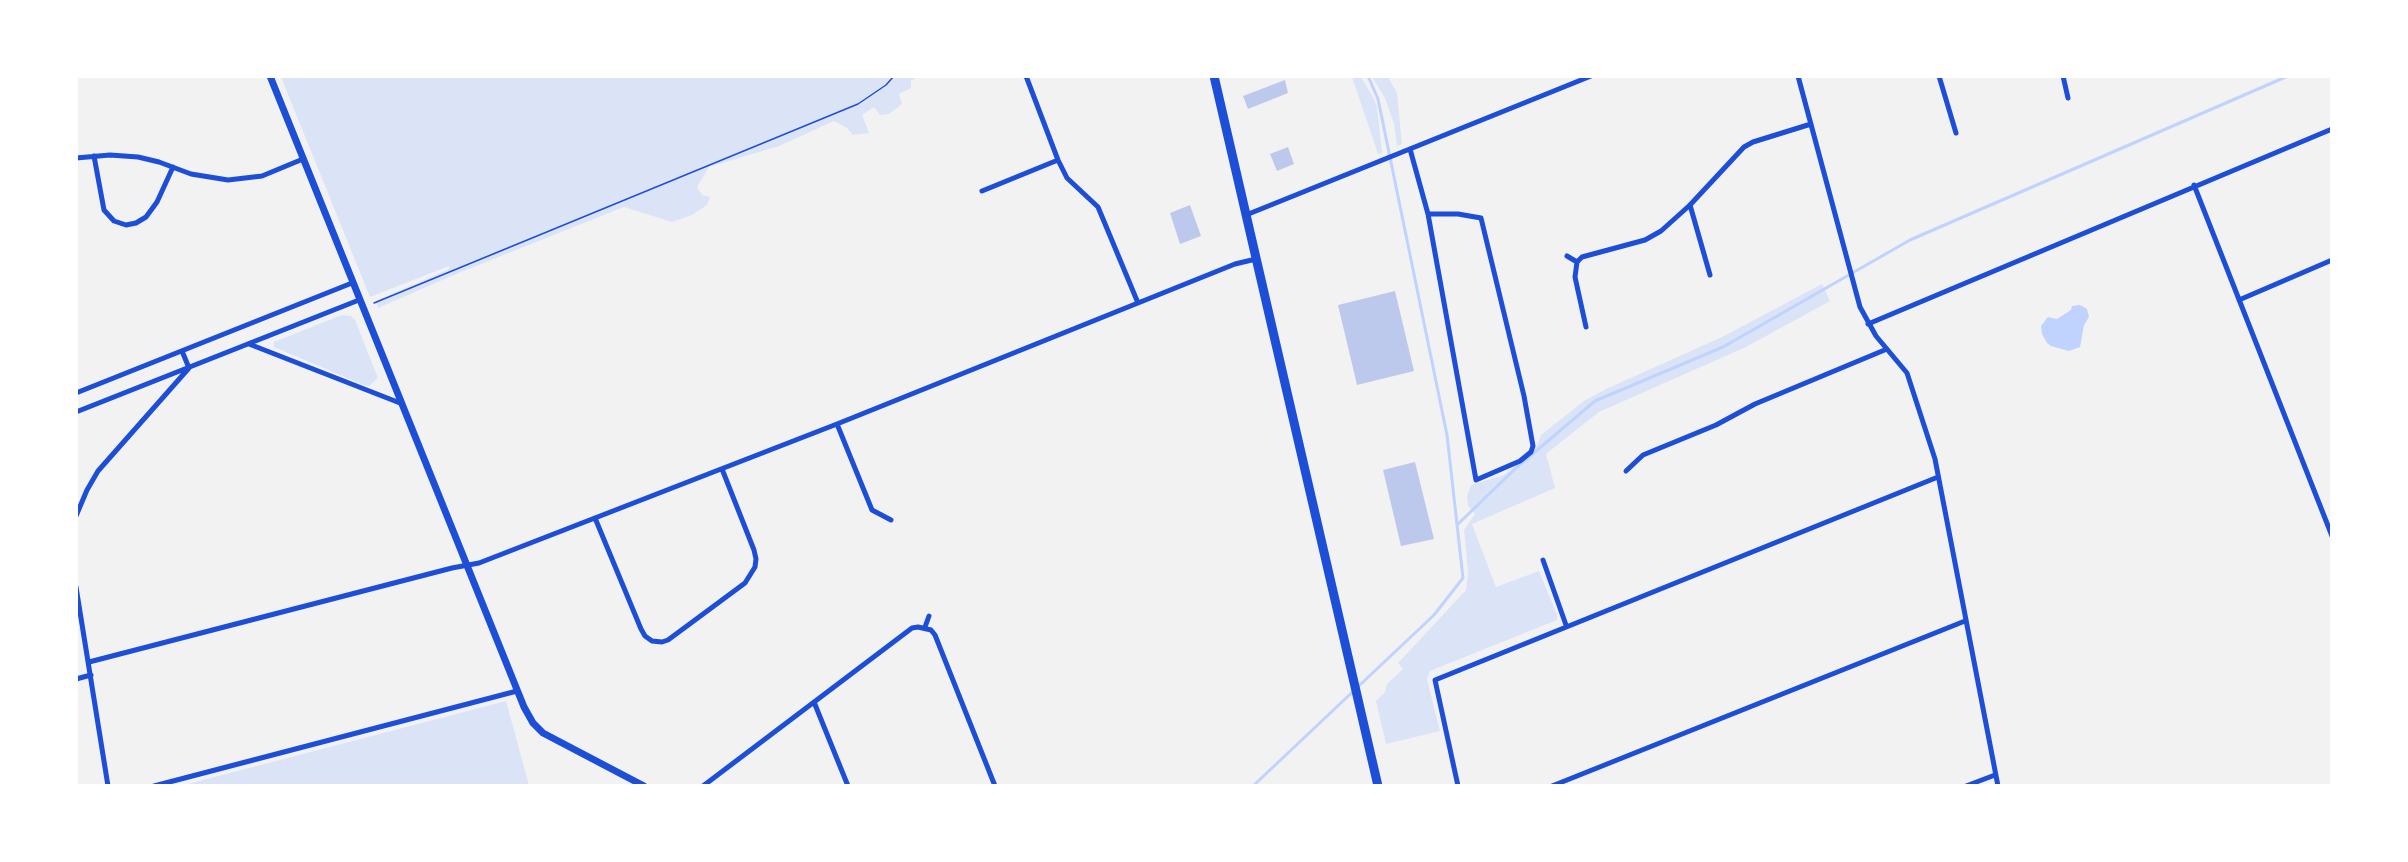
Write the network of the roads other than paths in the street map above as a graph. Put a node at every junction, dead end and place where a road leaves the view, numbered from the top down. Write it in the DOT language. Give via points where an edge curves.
graph roads {
  1 [pos="270,76"];
  2 [pos="1026,76"];
  3 [pos="1214,76"];
  4 [pos="1591,76"];
  5 [pos="1798,76"];
  6 [pos="1939,76"];
  7 [pos="2063,76"];
  8 [pos="2068,98"];
  9 [pos="1811,124"];
  10 [pos="2331,129"];
  11 [pos="1956,133"];
  12 [pos="1410,149"];
  13 [pos="94,156"];
  14 [pos="76,158"];
  15 [pos="303,159"];
  16 [pos="1058,160"];
  17 [pos="173,167"];
  18 [pos="2194,185"];
  19 [pos="982,191"];
  20 [pos="1690,205"];
  21 [pos="1428,214"];
  22 [pos="1246,215"];
  23 [pos="1567,256"];
  24 [pos="1256,259"];
  25 [pos="2331,260"];
  26 [pos="1577,262"];
  27 [pos="1710,275"];
  28 [pos="352,283"];
  29 [pos="359,300"];
  30 [pos="2239,300"];
  31 [pos="1138,303"];
  32 [pos="1868,324"];
  33 [pos="1586,327"];
  34 [pos="249,344"];
  35 [pos="1887,349"];
  36 [pos="182,351"];
  37 [pos="189,368"];
  38 [pos="76,393"];
  39 [pos="400,403"];
  40 [pos="76,412"];
  41 [pos="837,424"];
  42 [pos="722,469"];
  43 [pos="1626,471"];
  44 [pos="1938,477"];
  45 [pos="76,516"];
  46 [pos="595,518"];
  47 [pos="891,520"];
  48 [pos="2331,536"];
  49 [pos="1543,560"];
  50 [pos="466,566"];
  51 [pos="76,587"];
  52 [pos="929,616"];
  53 [pos="1965,621"];
  54 [pos="1566,625"];
  55 [pos="925,627"];
  56 [pos="88,662"];
  57 [pos="91,675"];
  58 [pos="76,679"];
  59 [pos="517,692"];
  60 [pos="814,702"];
  61 [pos="1995,775"];
  62 [pos="108,786"];
  63 [pos="154,786"];
  64 [pos="644,786"];
  65 [pos="703,786"];
  66 [pos="848,786"];
  67 [pos="995,786"];
  68 [pos="1378,786"];
  69 [pos="1458,786"];
  70 [pos="1552,786"];
  71 [pos="1966,786"];
  72 [pos="1998,786"];
  1 -- 15 [label="street"];
  2 -- 16 [label="street"];
  3 -- 22 [label="main road"];
  4 -- 12 [label="street"];
  5 -- 9 [label="street"];
  6 -- 11 [label="street"];
  7 -- 8 [label="street"];
  9 -- 20 [label="street" via="1744,147"];
  9 -- 32 [label="street" via="1855,290"];
  10 -- 18 [label="street"];
  12 -- 21 [label="street"];
  12 -- 22 [label="street"];
  13 -- 14 [label="street"];
  13 -- 17 [label="street" via="138,157"];
  13 -- 17 [label="street" via="104,210 114,221 126,225 147,217"];
  15 -- 17 [label="street" via="262,176 228,180"];
  15 -- 28 [label="street"];
  16 -- 19 [label="street"];
  16 -- 31 [label="street" via="1067,178 1102,214"];
  18 -- 30 [label="street"];
  18 -- 32 [label="street"];
  20 -- 26 [label="street" via="1645,240 1590,254"];
  20 -- 27 [label="street"];
  21 -- 21 [label="street" via="1481,218 1533,446 1520,461 1476,480"];
  22 -- 24 [label="main road"];
  23 -- 26 [label="street"];
  24 -- 31 [label="street" via="1234,264"];
  24 -- 68 [label="main road"];
  25 -- 30 [label="street"];
  26 -- 33 [label="street" via="1575,277"];
  28 -- 29 [label="street"];
  28 -- 36 [label="street"];
  29 -- 34 [label="street"];
  29 -- 39 [label="street"];
  30 -- 48 [label="street"];
  31 -- 41 [label="street"];
  32 -- 35 [label="street"];
  34 -- 37 [label="street"];
  34 -- 39 [label="street"];
  35 -- 43 [label="street" via="1643,455"];
  35 -- 44 [label="street" via="1906,374"];
  36 -- 37 [label="street"];
  36 -- 38 [label="street"];
  37 -- 40 [label="street"];
  37 -- 45 [label="street" via="98,471"];
  39 -- 50 [label="street"];
  41 -- 42 [label="street"];
  41 -- 47 [label="street" via="872,510"];
  42 -- 46 [label="street"];
  42 -- 46 [label="street" via="754,550 755,567 745,583 668,640 652,640 640,629"];
  44 -- 53 [label="street"];
  44 -- 54 [label="street"];
  46 -- 50 [label="street"];
  49 -- 54 [label="street"];
  50 -- 56 [label="street"];
  50 -- 59 [label="street"];
  51 -- 56 [label="street"];
  52 -- 55 [label="street"];
  53 -- 61 [label="street"];
  53 -- 70 [label="street"];
  54 -- 69 [label="street" via="1435,680"];
  55 -- 60 [label="street" via="912,628"];
  55 -- 67 [label="street" via="935,635"];
  56 -- 57 [label="street"];
  57 -- 58 [label="street"];
  57 -- 62 [label="street"];
  59 -- 63 [label="street"];
  59 -- 64 [label="street" via="533,723 543,733"];
  60 -- 65 [label="street"];
  60 -- 66 [label="street"];
  61 -- 71 [label="street"];
  61 -- 72 [label="street"];
}
